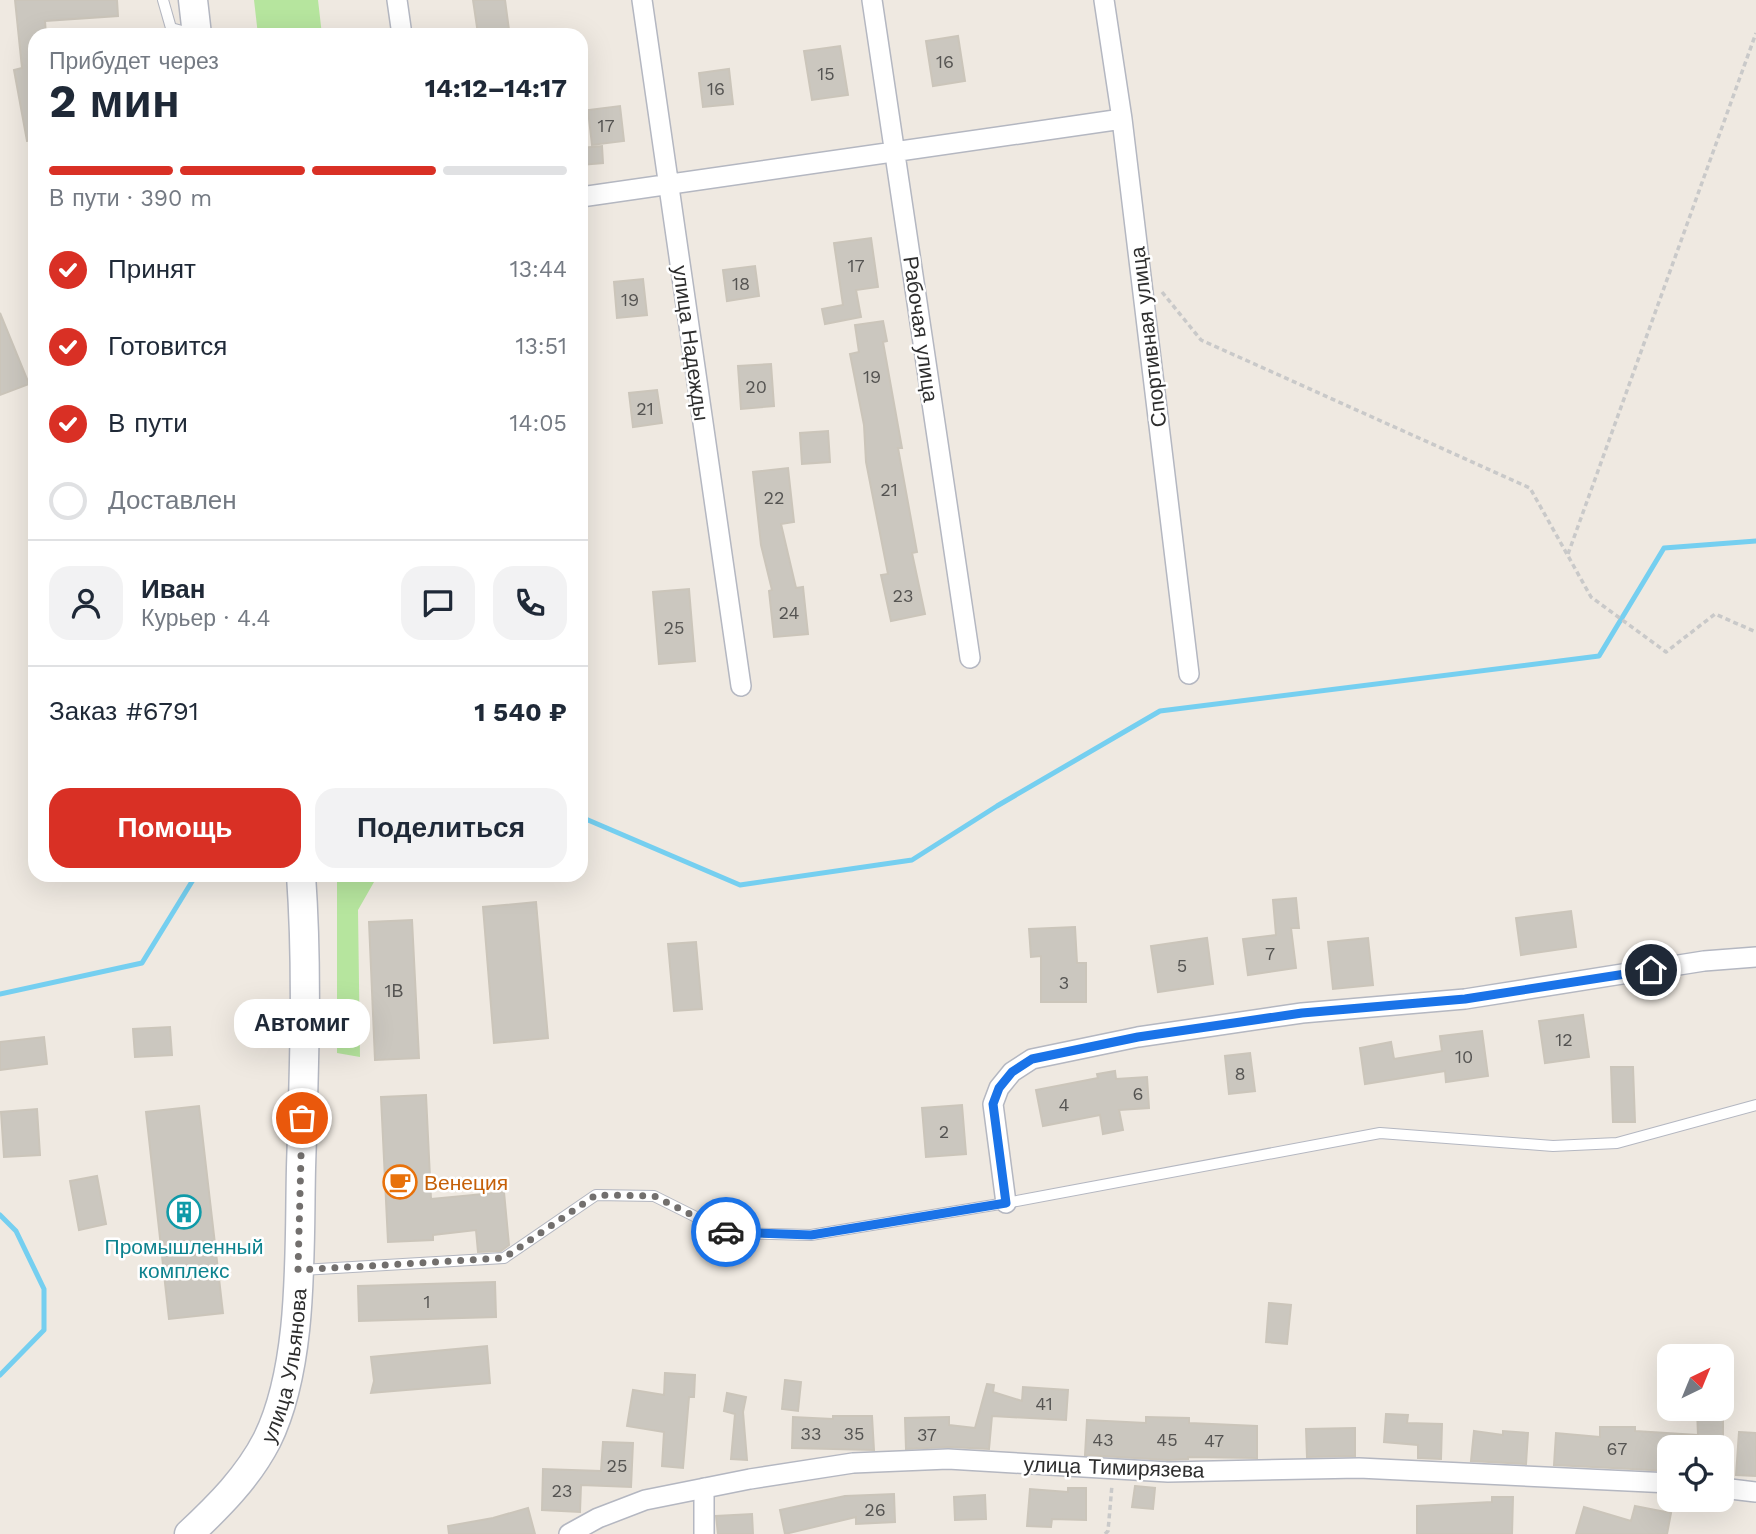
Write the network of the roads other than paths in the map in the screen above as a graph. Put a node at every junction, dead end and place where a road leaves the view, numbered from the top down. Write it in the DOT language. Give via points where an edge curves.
graph roads {
  1 [pos="163,0"];
  2 [pos="193,0"];
  3 [pos="397,0"];
  4 [pos="642,0"];
  5 [pos="872,0"];
  6 [pos="1104,0"];
  7 [pos="171,28"];
  8 [pos="196,28"];
  9 [pos="400,28"];
  10 [pos="1122,118"];
  11 [pos="894,151"];
  12 [pos="668,184"];
  13 [pos="588,196"];
  14 [pos="970,658"];
  15 [pos="1189,674"];
  16 [pos="741,686"];
  17 [pos="301,882"];
  18 [pos="1756,957"];
  19 [pos="1756,1105"];
  20 [pos="1006,1203"];
  21 [pos="298,1270"];
  22 [pos="1657,1482"];
  23 [pos="704,1488"];
  24 [pos="1734,1489"];
  25 [pos="1756,1492"];
  26 [pos="189,1534"];
  27 [pos="569,1534"];
  28 [pos="704,1534"];
  1 -- 7 [label="lane"];
  2 -- 8 [label="main road"];
  3 -- 9 [label="street"];
  4 -- 12 [label="street, улица Надежды"];
  5 -- 11 [label="street, Рабочая улица"];
  6 -- 10 [label="street, Спортивная улица"];
  10 -- 11 [label="street"];
  10 -- 15 [label="street, Спортивная улица"];
  11 -- 12 [label="street"];
  11 -- 14 [label="street, Рабочая улица"];
  12 -- 13 [label="street"];
  12 -- 16 [label="street, улица Надежды"];
  17 -- 21 [label="main road, улица Ульянова" via="305,934"];
  18 -- 20 [label="street" via="1465,999 1302,1013 1138,1037 1032,1059 1012,1072 993,1104"];
  19 -- 20 [label="lane" via="1617,1143 1553,1146 1380,1133"];
  20 -- 21 [label="lane" via="811,1235 728,1233 654,1196 596,1195 504,1258"];
  21 -- 26 [label="main road, улица Ульянова" via="292,1347 283,1396 267,1440 245,1475"];
  22 -- 23 [label="street, улица Тимирязева" via="1359,1468 1168,1472 948,1460 853,1464"];
  23 -- 27 [label="street, улица Тимирязева" via="645,1500"];
  23 -- 28 [label="street"];
  24 -- 25 [label="street"];
}
